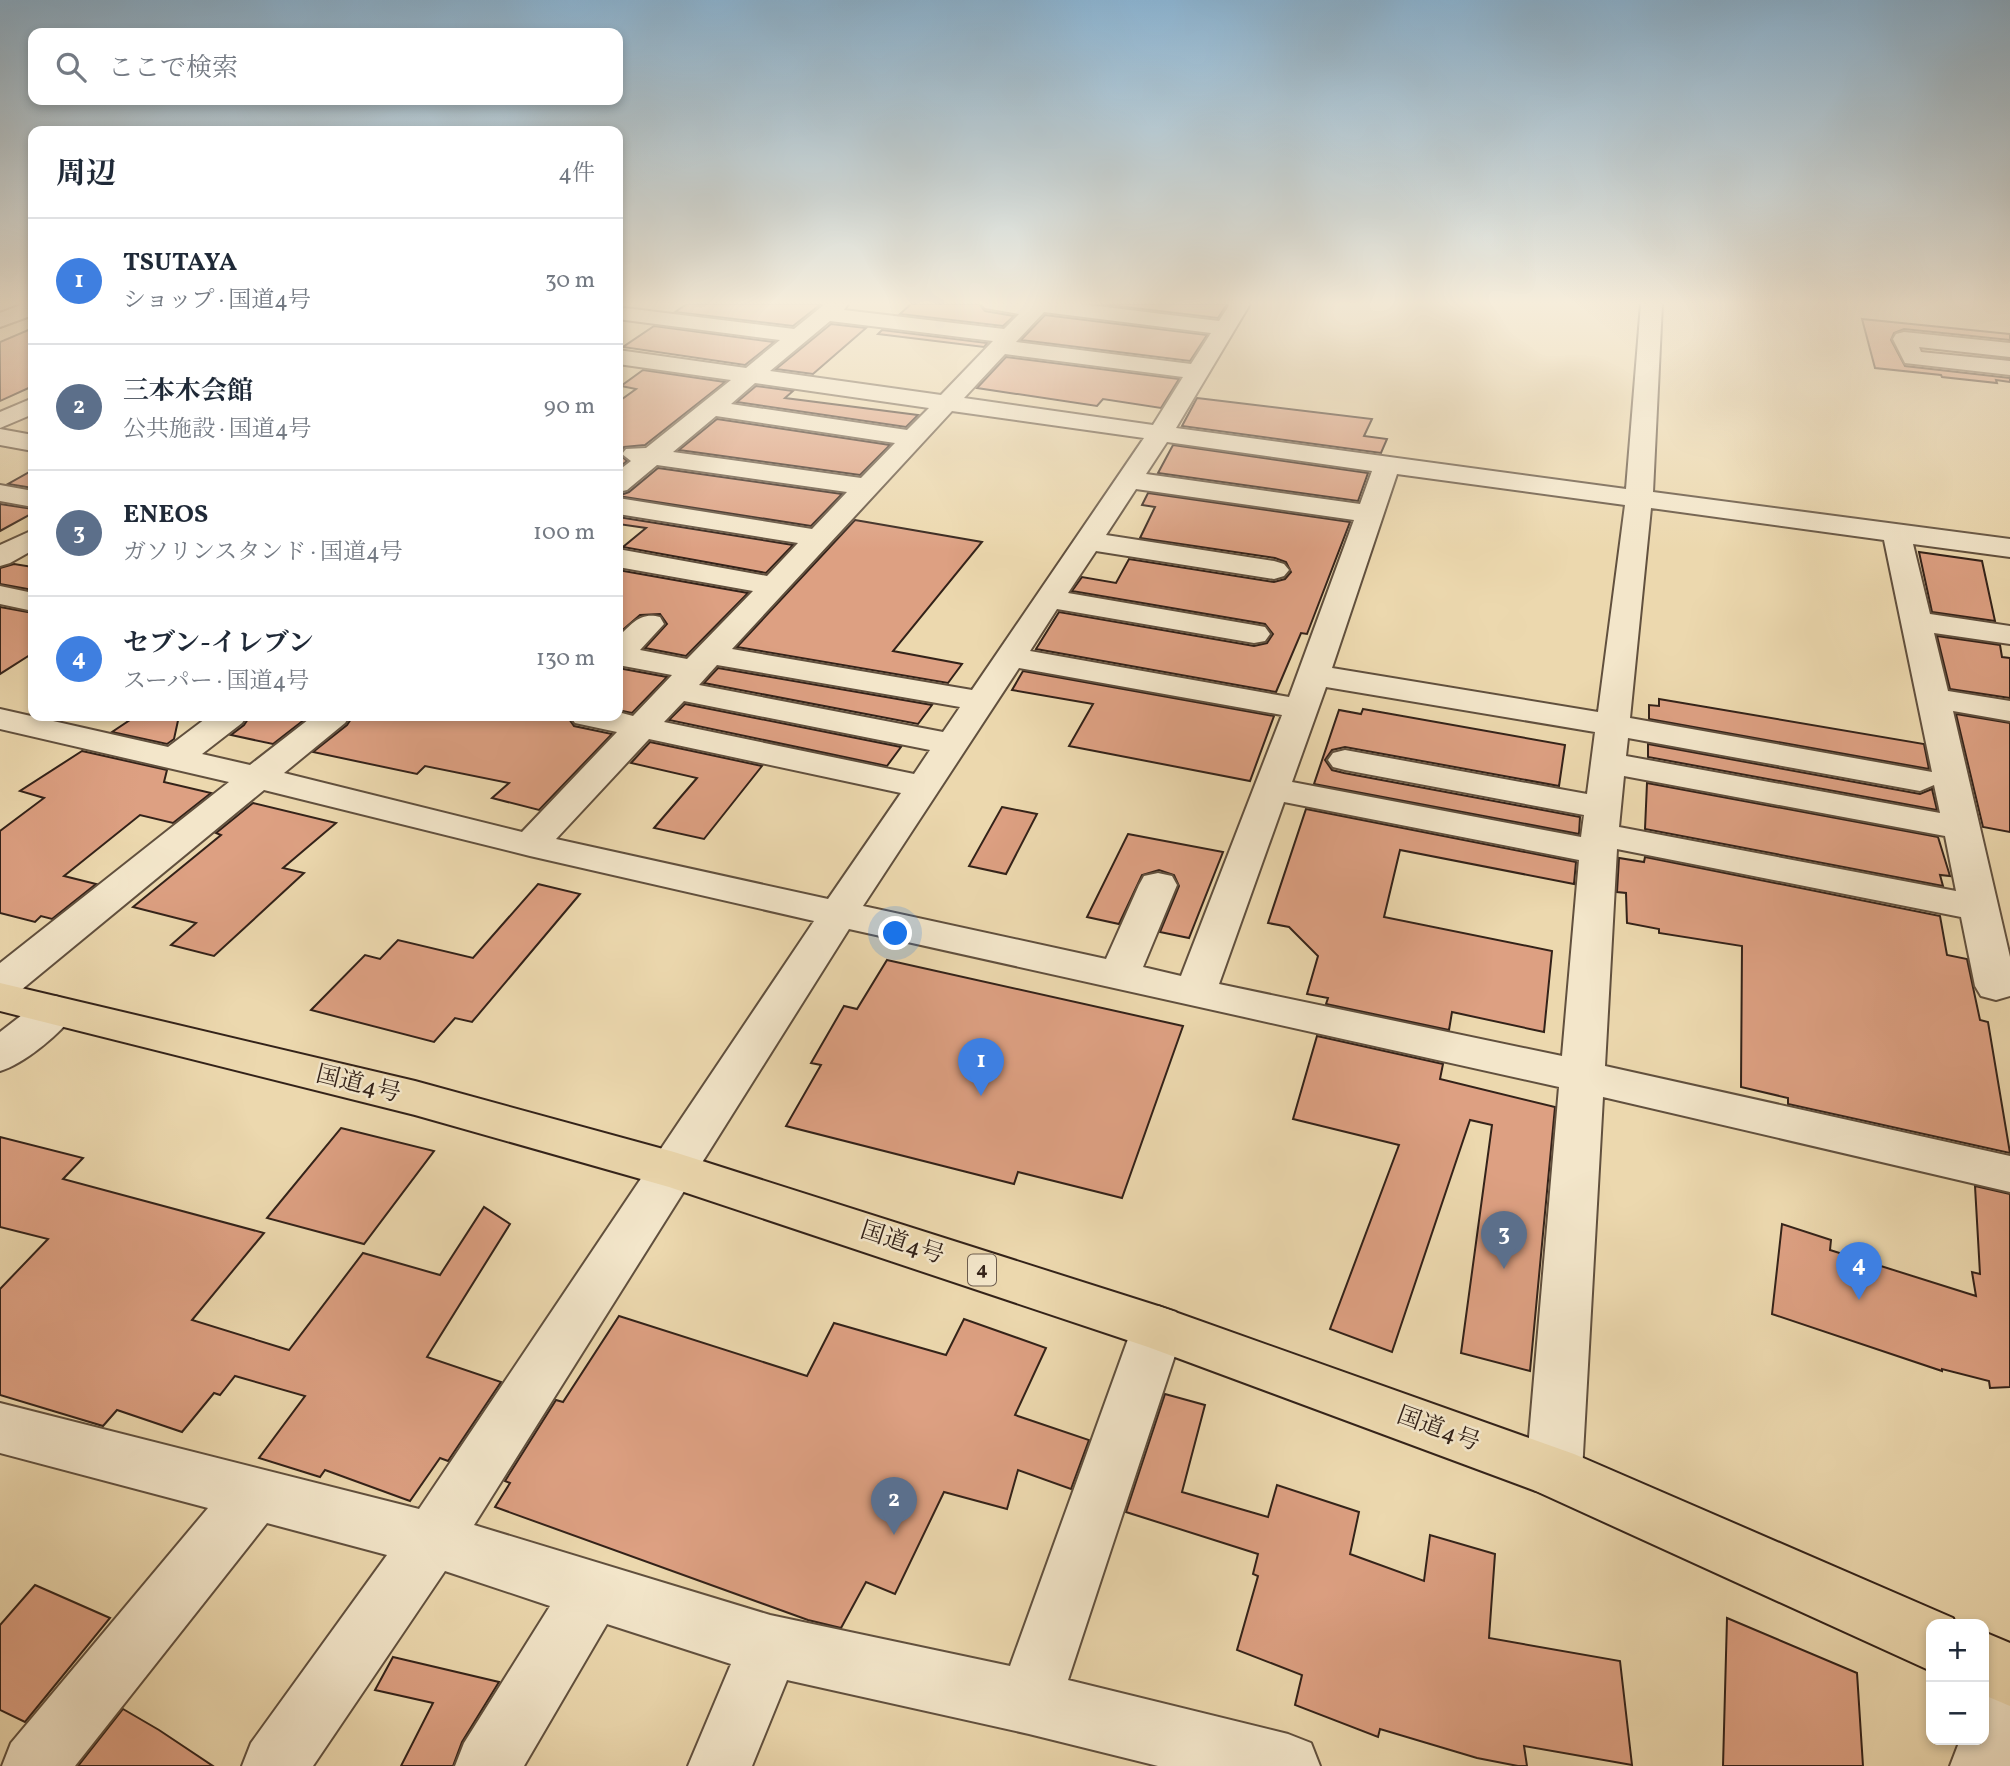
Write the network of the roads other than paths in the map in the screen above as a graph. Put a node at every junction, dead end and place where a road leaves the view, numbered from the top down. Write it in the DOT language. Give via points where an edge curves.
graph roads {
  1 [pos="736,386"];
  2 [pos="827,386"];
  3 [pos="960,386"];
  4 [pos="1196,386"];
  5 [pos="1646,386"];
  6 [pos="945,402"];
  7 [pos="28,407"];
  8 [pos="712,408"];
  9 [pos="0,421"];
  10 [pos="1161,432"];
  11 [pos="0,438"];
  12 [pos="911,438"];
  13 [pos="28,442"];
  14 [pos="623,452"];
  15 [pos="652,456"];
  16 [pos="1387,465"];
  17 [pos="623,480"];
  18 [pos="1129,480"];
  19 [pos="865,486"];
  20 [pos="0,493"];
  21 [pos="28,498"];
  22 [pos="1639,498"];
  23 [pos="623,507"];
  24 [pos="1370,514"];
  25 [pos="28,528"];
  26 [pos="1898,533"];
  27 [pos="817,538"];
  28 [pos="1088,541"];
  29 [pos="15,548"];
  30 [pos="2010,548"];
  31 [pos="623,559"];
  32 [pos="1274,570"];
  33 [pos="772,586"];
  34 [pos="0,595"];
  35 [pos="1050,599"];
  36 [pos="28,601"];
  37 [pos="1917,621"];
  38 [pos="649,624"];
  39 [pos="1254,634"];
  40 [pos="2010,635"];
  41 [pos="623,650"];
  42 [pos="623,656"];
  43 [pos="1010,657"];
  44 [pos="692,671"];
  45 [pos="1314,675"];
  46 [pos="1933,698"];
  47 [pos="981,701"];
  48 [pos="1302,709"];
  49 [pos="2010,711"];
  50 [pos="39,721"];
  51 [pos="223,721"];
  52 [pos="326,721"];
  53 [pos="612,721"];
  54 [pos="641,727"];
  55 [pos="952,744"];
  56 [pos="1612,744"];
  57 [pos="175,758"];
  58 [pos="1345,760"];
  59 [pos="256,777"];
  60 [pos="1920,780"];
  61 [pos="923,787"];
  62 [pos="1272,789"];
  63 [pos="1961,828"];
  64 [pos="1601,831"];
  65 [pos="530,845"];
  66 [pos="1158,885"];
  67 [pos="1979,908"];
  68 [pos="838,914"];
  69 [pos="1119,976"];
  70 [pos="0,985"];
  71 [pos="1996,986"];
  72 [pos="1195,993"];
  73 [pos="0,997"];
  74 [pos="55,1011"];
  75 [pos="0,1055"];
  76 [pos="1580,1076"];
  77 [pos="674,1170"];
  78 [pos="2010,1174"];
  79 [pos="1158,1328"];
  80 [pos="0,1428"];
  81 [pos="1554,1472"];
  82 [pos="254,1494"];
  83 [pos="430,1539"];
  84 [pos="593,1592"];
  85 [pos="1926,1638"];
  86 [pos="770,1646"];
  87 [pos="1989,1665"];
  88 [pos="2010,1675"];
  89 [pos="2010,1701"];
  90 [pos="1029,1702"];
  91 [pos="34,1766"];
  92 [pos="274,1766"];
  93 [pos="487,1766"];
  94 [pos="720,1766"];
  95 [pos="1288,1766"];
  96 [pos="1982,1766"];
  1 -- 8 [label="street"];
  2 -- 6 [label="street"];
  3 -- 6 [label="street"];
  4 -- 10 [label="street"];
  5 -- 22 [label="street"];
  6 -- 10 [label="street"];
  6 -- 12 [label="street"];
  7 -- 9 [label="street"];
  8 -- 12 [label="street"];
  8 -- 15 [label="street"];
  10 -- 16 [label="street"];
  10 -- 18 [label="street"];
  11 -- 13 [label="street"];
  12 -- 19 [label="street"];
  14 -- 15 [label="street"];
  15 -- 17 [label="street"];
  15 -- 19 [label="street"];
  16 -- 22 [label="street"];
  16 -- 24 [label="street"];
  18 -- 24 [label="street"];
  18 -- 28 [label="street"];
  19 -- 27 [label="street"];
  20 -- 21 [label="street"];
  22 -- 26 [label="street"];
  22 -- 56 [label="street"];
  23 -- 27 [label="street"];
  24 -- 45 [label="street"];
  25 -- 29 [label="street"];
  26 -- 30 [label="street"];
  26 -- 37 [label="street"];
  27 -- 33 [label="street"];
  28 -- 32 [label="street"];
  28 -- 35 [label="street"];
  31 -- 33 [label="street"];
  33 -- 44 [label="street"];
  34 -- 36 [label="street"];
  35 -- 39 [label="street"];
  35 -- 43 [label="street"];
  37 -- 40 [label="street"];
  37 -- 46 [label="street"];
  38 -- 41 [label="street"];
  42 -- 44 [label="street"];
  43 -- 47 [label="street"];
  43 -- 48 [label="street"];
  44 -- 47 [label="street"];
  44 -- 54 [label="street"];
  44 -- 55 [label="street"];
  45 -- 48 [label="street"];
  45 -- 56 [label="street"];
  46 -- 49 [label="street"];
  46 -- 63 [label="street"];
  47 -- 55 [label="street"];
  48 -- 62 [label="street"];
  50 -- 57 [label="street"];
  51 -- 57 [label="street"];
  52 -- 59 [label="street"];
  53 -- 54 [label="street"];
  54 -- 61 [label="street"];
  54 -- 65 [label="street"];
  55 -- 61 [label="street"];
  56 -- 60 [label="street"];
  56 -- 63 [label="street"];
  56 -- 64 [label="street"];
  57 -- 59 [label="street"];
  58 -- 64 [label="street"];
  59 -- 65 [label="street"];
  59 -- 70 [label="street"];
  61 -- 68 [label="street"];
  62 -- 64 [label="street"];
  62 -- 72 [label="street"];
  63 -- 67 [label="street"];
  64 -- 67 [label="street"];
  64 -- 76 [label="street"];
  65 -- 68 [label="street"];
  66 -- 69 [label="street"];
  67 -- 71 [label="street"];
  68 -- 69 [label="street"];
  68 -- 77 [label="street"];
  69 -- 72 [label="street"];
  72 -- 76 [label="street"];
  73 -- 74 [label="highway, 国道4号 / 4"];
  74 -- 75 [label="street"];
  74 -- 77 [label="highway, 国道4号 / 4" via="415,1098"];
  76 -- 78 [label="street"];
  76 -- 81 [label="street"];
  77 -- 79 [label="highway, 国道4号 / 4"];
  77 -- 83 [label="street"];
  79 -- 81 [label="highway, 国道4号 / 4"];
  79 -- 90 [label="street"];
  80 -- 82 [label="street"];
  81 -- 85 [label="highway, 国道4号 / 4"];
  82 -- 83 [label="street"];
  82 -- 91 [label="street"];
  83 -- 84 [label="street"];
  83 -- 92 [label="street"];
  84 -- 86 [label="street"];
  84 -- 93 [label="street"];
  86 -- 90 [label="street"];
  86 -- 94 [label="street"];
  87 -- 88 [label="highway"];
  89 -- 96 [label="street"];
  90 -- 95 [label="street"];
}
